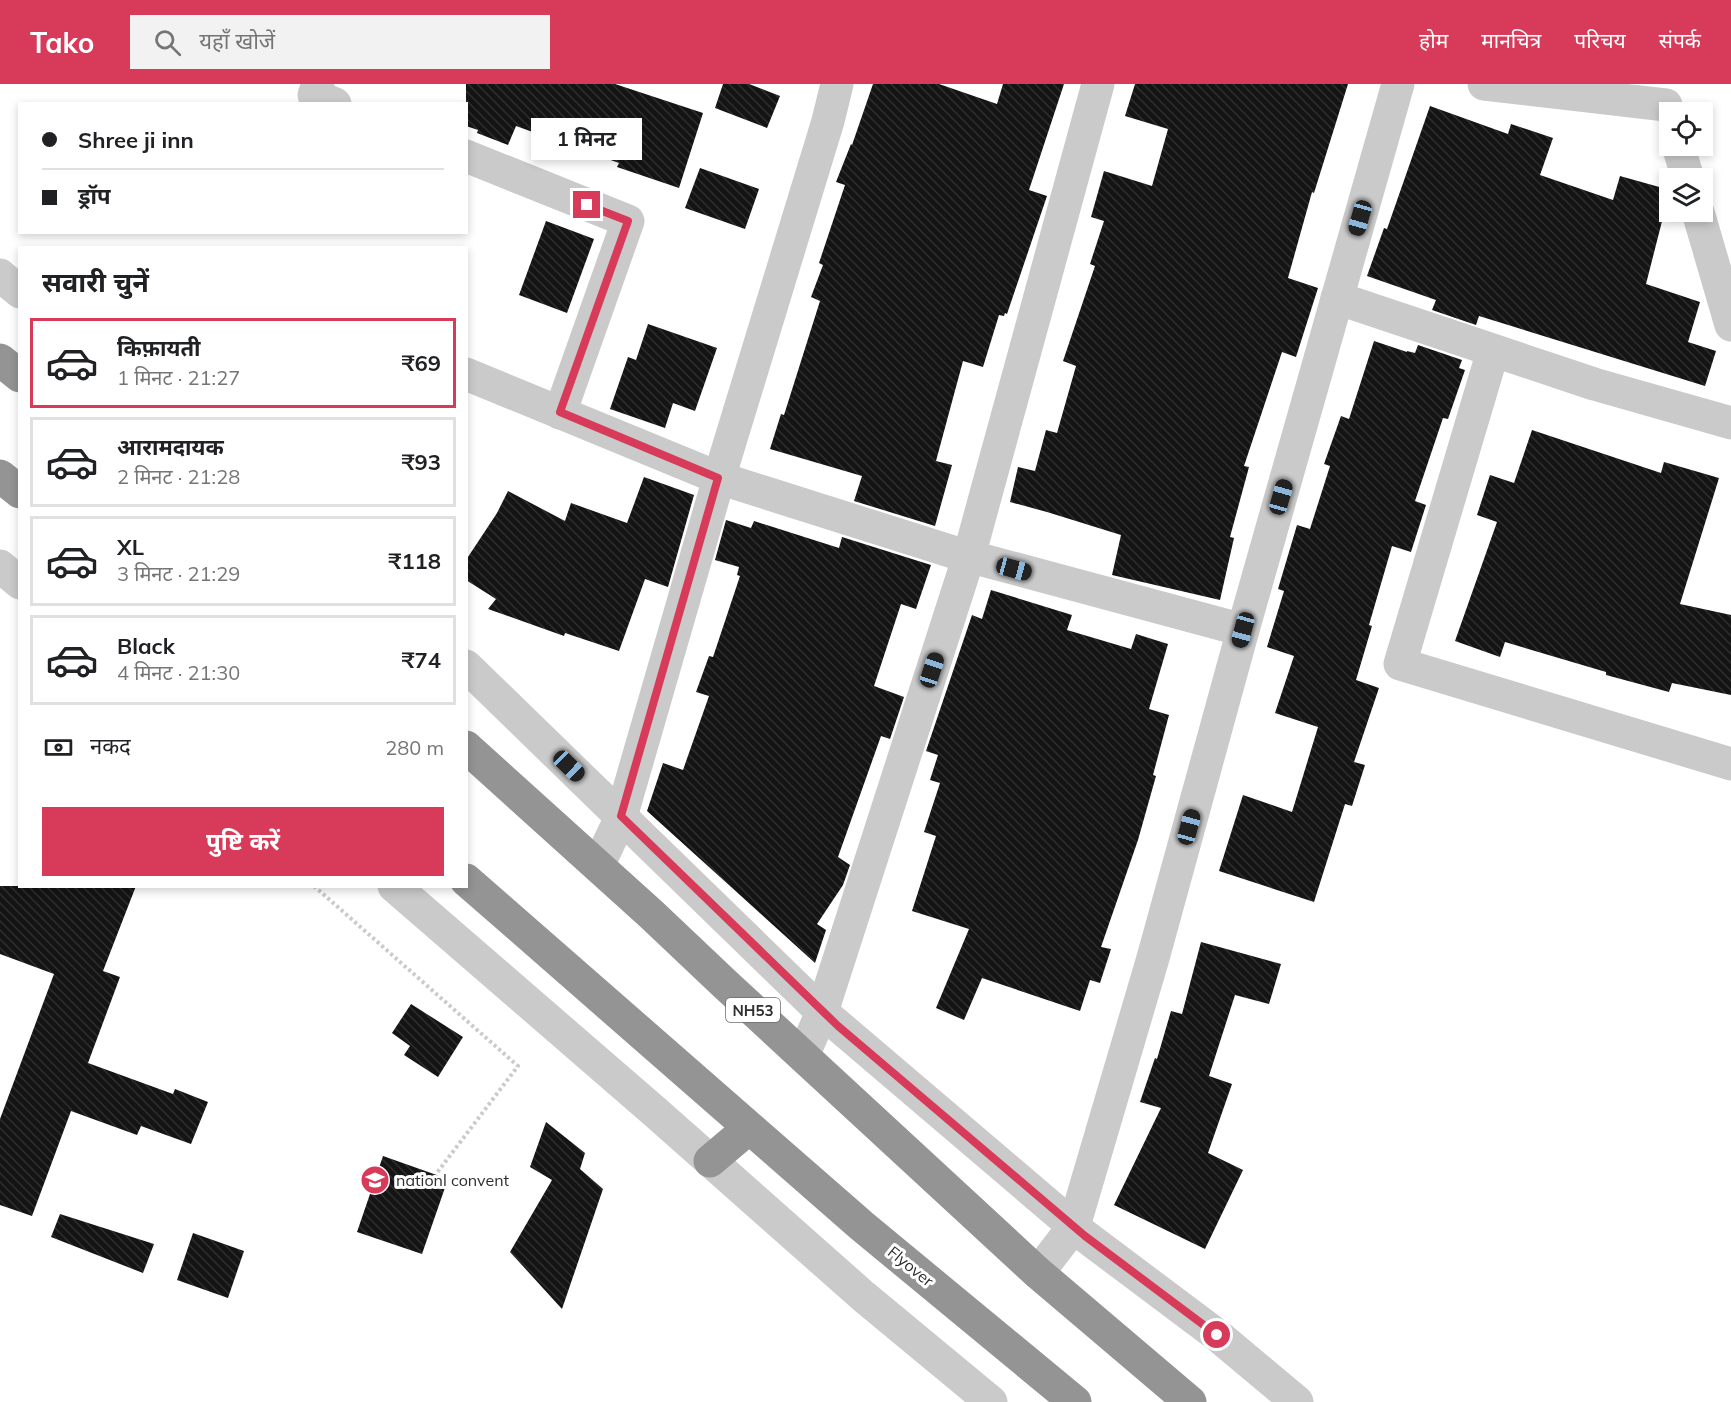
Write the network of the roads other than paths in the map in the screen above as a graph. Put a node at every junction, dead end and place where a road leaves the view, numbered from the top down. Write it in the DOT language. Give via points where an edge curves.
graph roads {
  1 [pos="318,84"];
  2 [pos="837,84"];
  3 [pos="1098,84"];
  4 [pos="1398,84"];
  5 [pos="1484,84"];
  6 [pos="330,102"];
  7 [pos="1665,102"];
  8 [pos="468,157"];
  9 [pos="1701,222"];
  10 [pos="0,275"];
  11 [pos="18,290"];
  12 [pos="1337,298"];
  13 [pos="1731,325"];
  14 [pos="1493,351"];
  15 [pos="0,360"];
  16 [pos="18,374"];
  17 [pos="468,375"];
  18 [pos="560,412"];
  19 [pos="1731,423"];
  20 [pos="0,476"];
  21 [pos="718,478"];
  22 [pos="18,490"];
  23 [pos="969,556"];
  24 [pos="0,566"];
  25 [pos="18,581"];
  26 [pos="1243,630"];
  27 [pos="468,668"];
  28 [pos="468,749"];
  29 [pos="1731,764"];
  30 [pos="621,816"];
  31 [pos="598,866"];
  32 [pos="468,882"];
  33 [pos="396,888"];
  34 [pos="822,1012"];
  35 [pos="803,1056"];
  36 [pos="749,1128"];
  37 [pos="710,1161"];
  38 [pos="1074,1226"];
  39 [pos="1038,1273"];
  40 [pos="991,1402"];
  41 [pos="1075,1402"];
  42 [pos="1190,1402"];
  43 [pos="1297,1402"];
  1 -- 6 [label="street" via="314,95"];
  2 -- 21 [label="street"];
  3 -- 23 [label="street"];
  4 -- 12 [label="street"];
  5 -- 7 [label="street"];
  8 -- 18 [label="street" via="628,221"];
  9 -- 13 [label="street"];
  10 -- 11 [label="street"];
  12 -- 14 [label="street"];
  12 -- 26 [label="street"];
  14 -- 19 [label="street"];
  14 -- 29 [label="street" via="1400,664"];
  15 -- 16 [label="highway"];
  17 -- 18 [label="street"];
  18 -- 21 [label="street"];
  20 -- 22 [label="highway"];
  21 -- 23 [label="street"];
  21 -- 30 [label="street"];
  23 -- 26 [label="street"];
  23 -- 34 [label="street"];
  24 -- 25 [label="street"];
  26 -- 38 [label="street"];
  27 -- 30 [label="street"];
  28 -- 31 [label="highway, NH53"];
  30 -- 31 [label="street"];
  30 -- 34 [label="street"];
  31 -- 35 [label="highway, NH53"];
  32 -- 36 [label="highway, Flyover"];
  33 -- 37 [label="street"];
  34 -- 35 [label="street"];
  34 -- 38 [label="street"];
  35 -- 39 [label="highway, NH53"];
  36 -- 37 [label="highway"];
  36 -- 41 [label="highway, Flyover"];
  37 -- 40 [label="street"];
  38 -- 39 [label="street"];
  38 -- 43 [label="street" via="1217,1335"];
  39 -- 42 [label="highway, NH53"];
}
